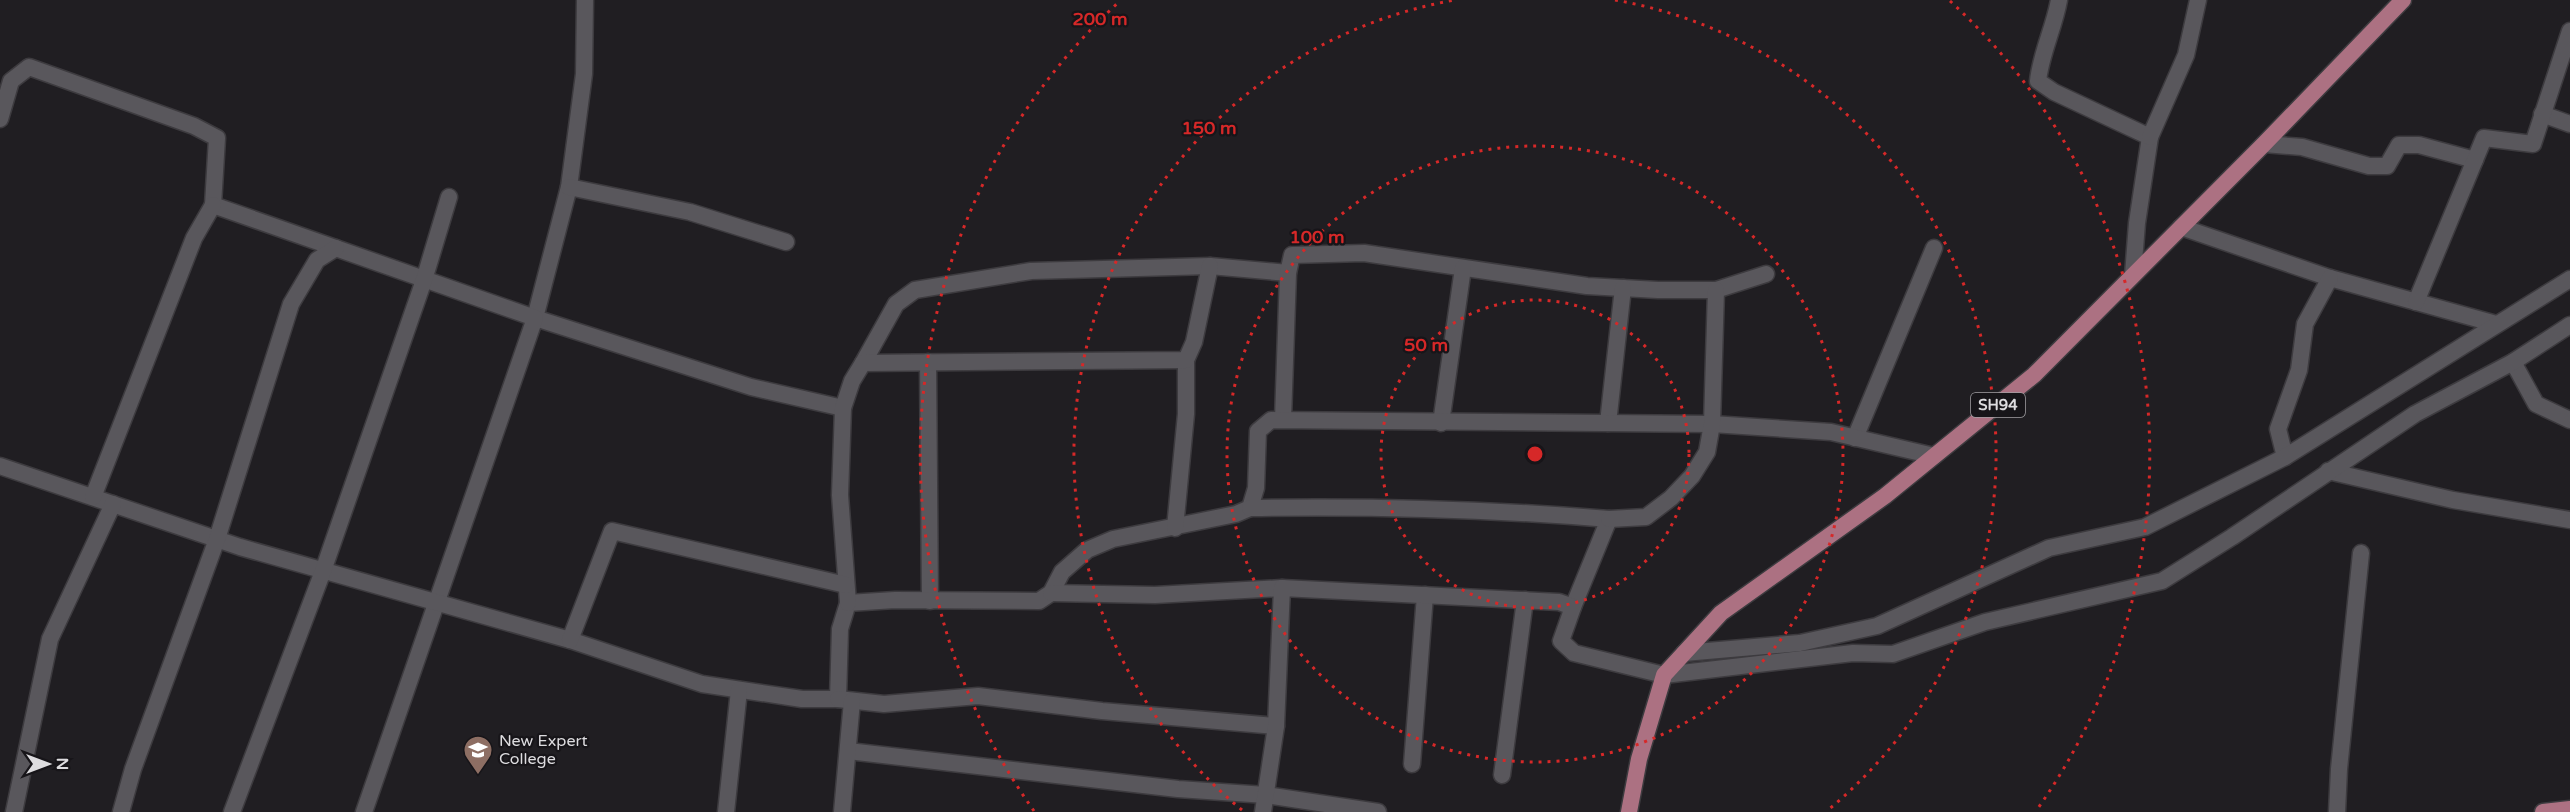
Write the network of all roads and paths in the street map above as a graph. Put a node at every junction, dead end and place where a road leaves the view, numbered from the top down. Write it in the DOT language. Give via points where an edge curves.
graph roads {
  1 [pos="585,0"];
  2 [pos="2059,0"];
  3 [pos="2198,0"];
  4 [pos="2403,0"];
  5 [pos="2570,32"];
  6 [pos="2,100"];
  7 [pos="2542,114"];
  8 [pos="0,119"];
  9 [pos="2570,124"];
  10 [pos="2150,137"];
  11 [pos="2264,144"];
  12 [pos="2475,160"];
  13 [pos="568,187"];
  14 [pos="449,197"];
  15 [pos="213,205"];
  16 [pos="2181,227"];
  17 [pos="786,242"];
  18 [pos="336,248"];
  19 [pos="1934,248"];
  20 [pos="1210,266"];
  21 [pos="1463,268"];
  22 [pos="1288,273"];
  23 [pos="1766,274"];
  24 [pos="2133,275"];
  25 [pos="2330,278"];
  26 [pos="2570,279"];
  27 [pos="424,280"];
  28 [pos="1623,288"];
  29 [pos="1716,290"];
  30 [pos="2416,302"];
  31 [pos="535,318"];
  32 [pos="2496,324"];
  33 [pos="2570,325"];
  34 [pos="1186,360"];
  35 [pos="928,362"];
  36 [pos="2513,362"];
  37 [pos="863,363"];
  38 [pos="843,408"];
  39 [pos="1283,419"];
  40 [pos="2570,420"];
  41 [pos="1441,423"];
  42 [pos="1608,423"];
  43 [pos="1712,424"];
  44 [pos="1855,438"];
  45 [pos="1934,456"];
  46 [pos="2286,457"];
  47 [pos="2,471"];
  48 [pos="2328,471"];
  49 [pos="93,497"];
  50 [pos="113,504"];
  51 [pos="1250,508"];
  52 [pos="1609,519"];
  53 [pos="2570,520"];
  54 [pos="1175,528"];
  55 [pos="217,539"];
  56 [pos="2361,553"];
  57 [pos="323,571"];
  58 [pos="846,585"];
  59 [pos="1282,588"];
  60 [pos="1052,593"];
  61 [pos="1425,595"];
  62 [pos="1525,600"];
  63 [pos="930,601"];
  64 [pos="436,603"];
  65 [pos="848,603"];
  66 [pos="1573,607"];
  67 [pos="570,640"];
  68 [pos="1684,653"];
  69 [pos="1664,675"];
  70 [pos="739,690"];
  71 [pos="845,700"];
  72 [pos="1276,726"];
  73 [pos="848,751"];
  74 [pos="1412,764"];
  75 [pos="1502,775"];
  76 [pos="1266,795"];
  77 [pos="2570,809"];
  78 [pos="14,812"];
  79 [pos="121,812"];
  80 [pos="232,812"];
  81 [pos="364,812"];
  82 [pos="726,812"];
  83 [pos="842,812"];
  84 [pos="1263,812"];
  85 [pos="1378,812"];
  86 [pos="1629,812"];
  87 [pos="2337,812"];
  88 [pos="2543,812"];
  1 -- 13 [label="street" via="584,74"];
  2 -- 10 [label="street" via="2038,81 2054,93"];
  3 -- 10 [label="street" via="2186,55"];
  4 -- 11 [label="main road, SH94"];
  5 -- 7 [label="street"];
  6 -- 8 [label="street"];
  6 -- 15 [label="street" via="11,81 29,67 194,126 217,138"];
  7 -- 9 [label="street"];
  7 -- 12 [label="street" via="2533,144 2484,138"];
  10 -- 24 [label="street"];
  11 -- 12 [label="street" via="2302,147 2369,166 2387,166 2400,145 2419,145"];
  11 -- 16 [label="main road, SH94"];
  12 -- 30 [label="street"];
  13 -- 17 [label="street" via="690,212"];
  13 -- 31 [label="street"];
  14 -- 27 [label="street"];
  15 -- 18 [label="street"];
  15 -- 49 [label="street" via="194,238"];
  16 -- 24 [label="main road, SH94"];
  16 -- 25 [label="street"];
  18 -- 27 [label="street"];
  18 -- 55 [label="street" via="317,260 291,304"];
  19 -- 44 [label="street"];
  20 -- 22 [label="street"];
  20 -- 34 [label="street" via="1194,342"];
  20 -- 37 [label="street" via="1031,271 915,290 896,304"];
  21 -- 22 [label="street" via="1364,253 1292,255"];
  21 -- 28 [label="street"];
  21 -- 41 [label="street"];
  22 -- 39 [label="street"];
  23 -- 29 [label="street"];
  24 -- 45 [label="main road, SH94" via="2034,375"];
  25 -- 30 [label="street"];
  25 -- 46 [label="street" via="2305,324 2299,370 2278,429"];
  26 -- 32 [label="street"];
  27 -- 31 [label="street"];
  27 -- 57 [label="street"];
  28 -- 29 [label="street"];
  28 -- 42 [label="street"];
  29 -- 43 [label="street"];
  30 -- 32 [label="street"];
  31 -- 38 [label="street" via="751,387"];
  31 -- 64 [label="street"];
  32 -- 46 [label="street"];
  33 -- 36 [label="street"];
  34 -- 35 [label="street"];
  34 -- 54 [label="street" via="1186,414"];
  35 -- 37 [label="street"];
  35 -- 63 [label="street"];
  36 -- 40 [label="street" via="2536,404"];
  36 -- 48 [label="street" via="2415,414"];
  37 -- 38 [label="street"];
  38 -- 58 [label="street" via="840,495"];
  39 -- 41 [label="street"];
  39 -- 51 [label="street" via="1271,420 1258,431 1256,488"];
  41 -- 42 [label="street"];
  42 -- 43 [label="street"];
  43 -- 44 [label="street" via="1831,432"];
  43 -- 52 [label="street" via="1707,452 1671,498 1646,517"];
  44 -- 45 [label="street"];
  45 -- 68 [label="main road, SH94" via="1885,496 1721,613"];
  46 -- 68 [label="street" via="2145,527 2049,548 1877,626 1800,643"];
  47 -- 49 [label="street"];
  48 -- 53 [label="street" via="2453,500"];
  48 -- 69 [label="street" via="2162,581 1985,622 1893,654 1853,653"];
  49 -- 50 [label="street"];
  50 -- 55 [label="street"];
  50 -- 78 [label="street" via="50,639"];
  51 -- 52 [label="street" via="1355,506"];
  51 -- 54 [label="street"];
  52 -- 66 [label="street"];
  54 -- 60 [label="street" via="1113,538 1087,550 1062,572"];
  55 -- 57 [label="street"];
  55 -- 79 [label="street"];
  56 -- 87 [label="street"];
  57 -- 64 [label="street"];
  57 -- 80 [label="street"];
  58 -- 65 [label="street"];
  58 -- 67 [label="street" via="612,531"];
  59 -- 60 [label="street" via="1155,595"];
  59 -- 61 [label="street"];
  59 -- 72 [label="street"];
  60 -- 63 [label="street" via="1039,601"];
  61 -- 62 [label="street"];
  61 -- 74 [label="street"];
  62 -- 66 [label="street"];
  62 -- 75 [label="street"];
  63 -- 65 [label="street"];
  64 -- 67 [label="street"];
  64 -- 81 [label="street"];
  65 -- 71 [label="street" via="840,629"];
  66 -- 69 [label="street" via="1561,641 1574,653"];
  67 -- 70 [label="street" via="702,684"];
  68 -- 69 [label="main road, SH94"];
  69 -- 86 [label="main road, SH94" via="1639,759"];
  70 -- 71 [label="street" via="802,699"];
  70 -- 82 [label="street"];
  71 -- 72 [label="street" via="884,704 978,696"];
  71 -- 73 [label="street"];
  72 -- 76 [label="street"];
  73 -- 76 [label="street" via="1178,789"];
  73 -- 83 [label="street"];
  76 -- 84 [label="street"];
  76 -- 85 [label="street"];
  77 -- 88 [label="main road"];
}
